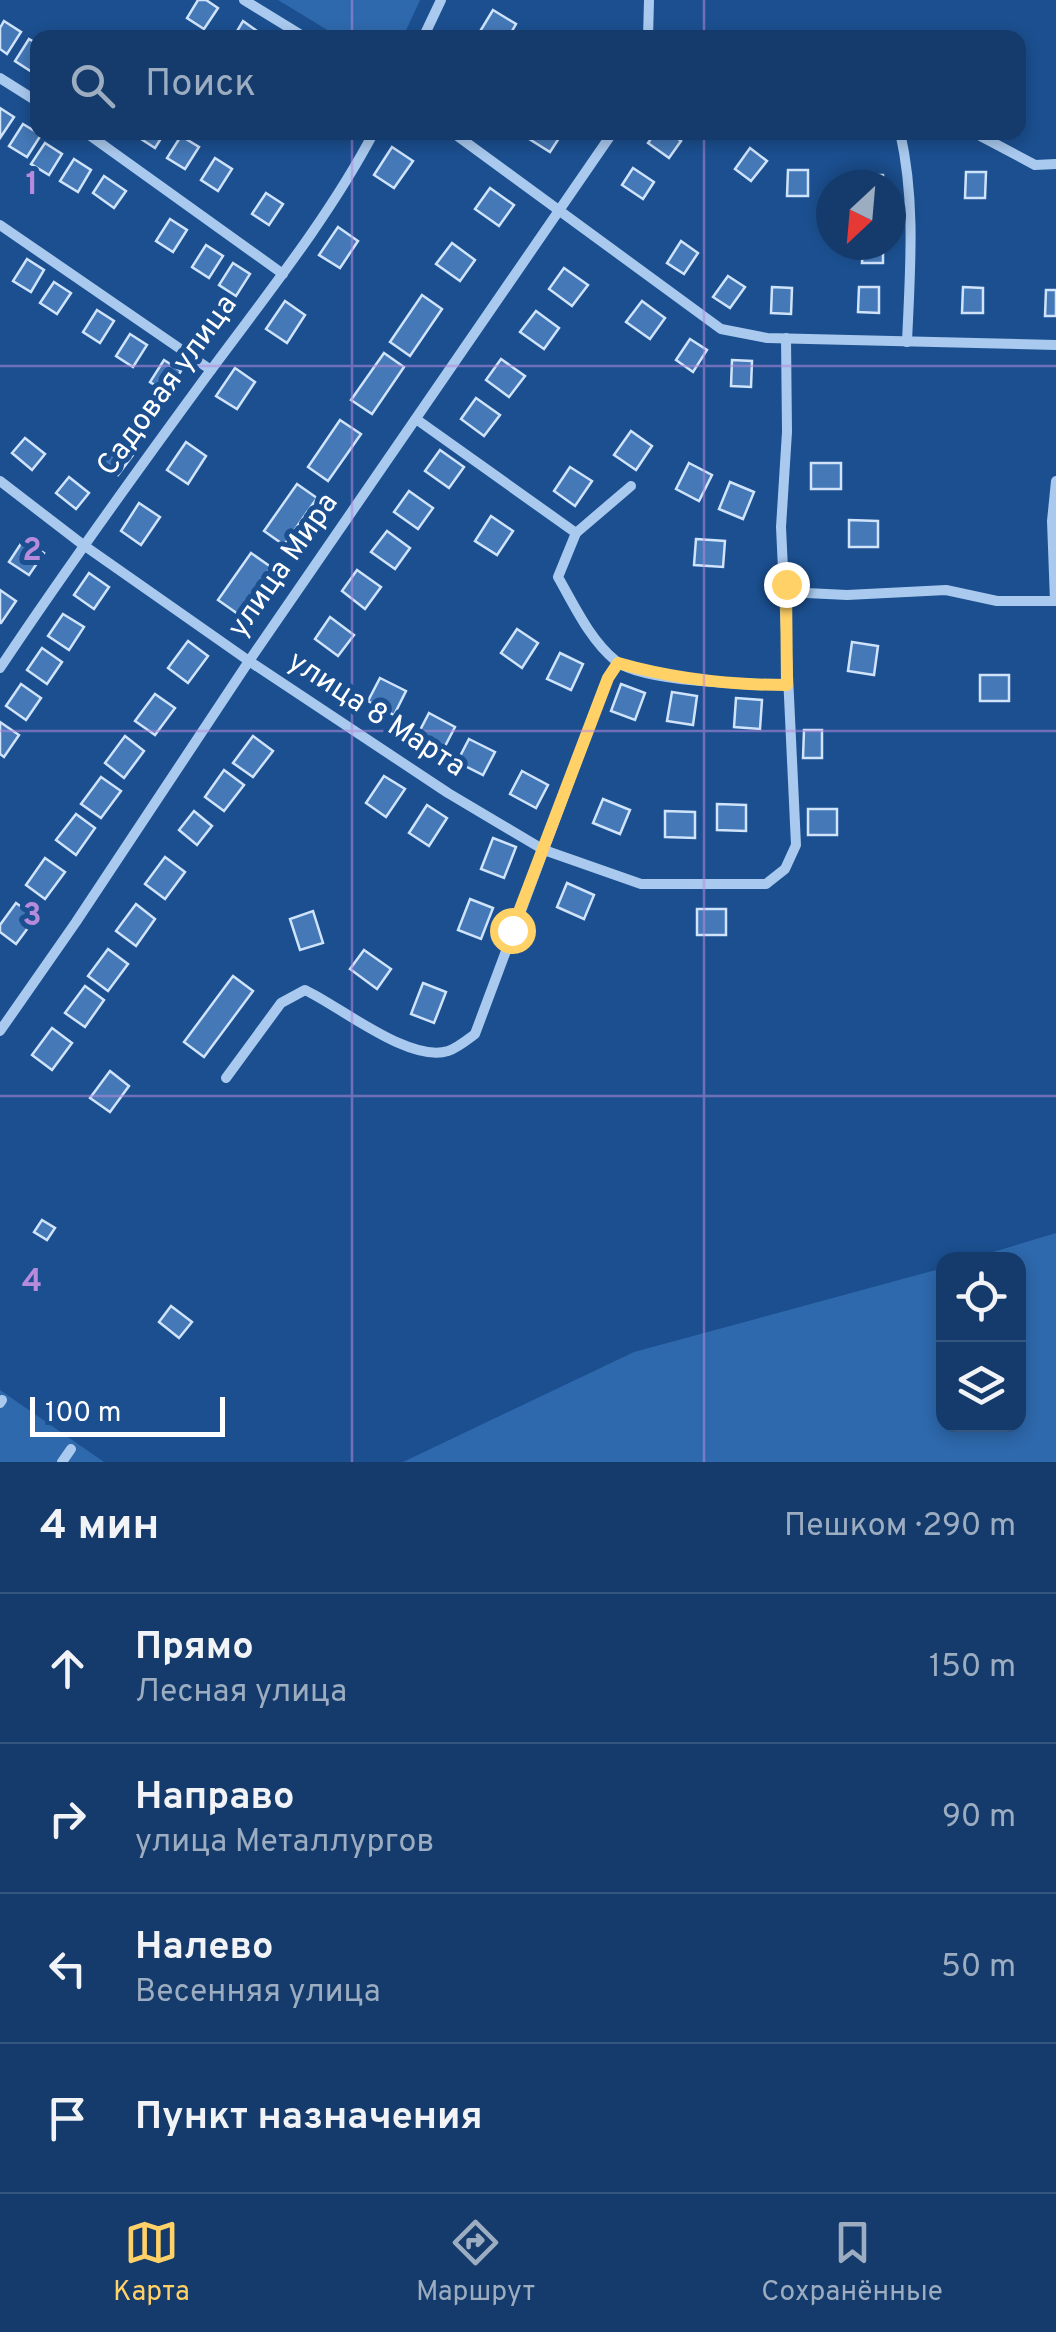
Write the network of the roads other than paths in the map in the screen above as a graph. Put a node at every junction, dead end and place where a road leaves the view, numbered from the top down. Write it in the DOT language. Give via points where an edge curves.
graph roads {
  1 [pos="244,0"];
  2 [pos="441,0"];
  3 [pos="648,0"];
  4 [pos="293,30"];
  5 [pos="427,30"];
  6 [pos="648,30"];
  7 [pos="0,78"];
  8 [pos="30,97"];
  9 [pos="97,140"];
  10 [pos="370,140"];
  11 [pos="463,140"];
  12 [pos="608,140"];
  13 [pos="902,140"];
  14 [pos="988,140"];
  15 [pos="1053,162"];
  16 [pos="560,211"];
  17 [pos="0,225"];
  18 [pos="282,274"];
  19 [pos="786,338"];
  20 [pos="908,342"];
  21 [pos="1056,345"];
  22 [pos="212,370"];
  23 [pos="416,419"];
  24 [pos="0,480"];
  25 [pos="1056,481"];
  26 [pos="631,486"];
  27 [pos="576,533"];
  28 [pos="82,544"];
  29 [pos="786,592"];
  30 [pos="1055,601"];
  31 [pos="248,661"];
  32 [pos="618,663"];
  33 [pos="0,668"];
  34 [pos="787,685"];
  35 [pos="544,850"];
  36 [pos="0,1031"];
  37 [pos="226,1078"];
  38 [pos="72,1448"];
  39 [pos="62,1462"];
  1 -- 4 [label="street"];
  2 -- 5 [label="street"];
  3 -- 6 [label="street"];
  7 -- 8 [label="street"];
  9 -- 18 [label="street"];
  10 -- 18 [label="street, Садовая улица"];
  11 -- 16 [label="street"];
  12 -- 16 [label="street, улица Мира"];
  13 -- 20 [label="street" via="912,238"];
  14 -- 15 [label="street" via="1035,165"];
  16 -- 19 [label="street" via="721,329"];
  16 -- 23 [label="street, улица Мира"];
  17 -- 22 [label="street"];
  18 -- 22 [label="street, Садовая улица"];
  19 -- 20 [label="street"];
  19 -- 29 [label="street"];
  20 -- 21 [label="street"];
  22 -- 28 [label="street, Садовая улица"];
  23 -- 27 [label="street"];
  23 -- 31 [label="street, улица Мира"];
  24 -- 28 [label="street, улица 8 Марта"];
  25 -- 30 [label="street"];
  26 -- 27 [label="street"];
  27 -- 32 [label="street" via="558,576 584,624"];
  28 -- 31 [label="street, улица 8 Марта"];
  28 -- 33 [label="street, Садовая улица"];
  29 -- 30 [label="street" via="946,590 998,601"];
  29 -- 34 [label="street"];
  31 -- 35 [label="street, улица 8 Марта"];
  31 -- 36 [label="street, улица Мира"];
  32 -- 34 [label="street" via="660,675"];
  32 -- 35 [label="street"];
  34 -- 35 [label="street, улица 8 Марта" via="796,845 784,869 766,884 641,884"];
  35 -- 37 [label="street" via="475,1034 449,1051 425,1054 306,990 281,1003"];
  38 -- 39 [label="street"];
}
